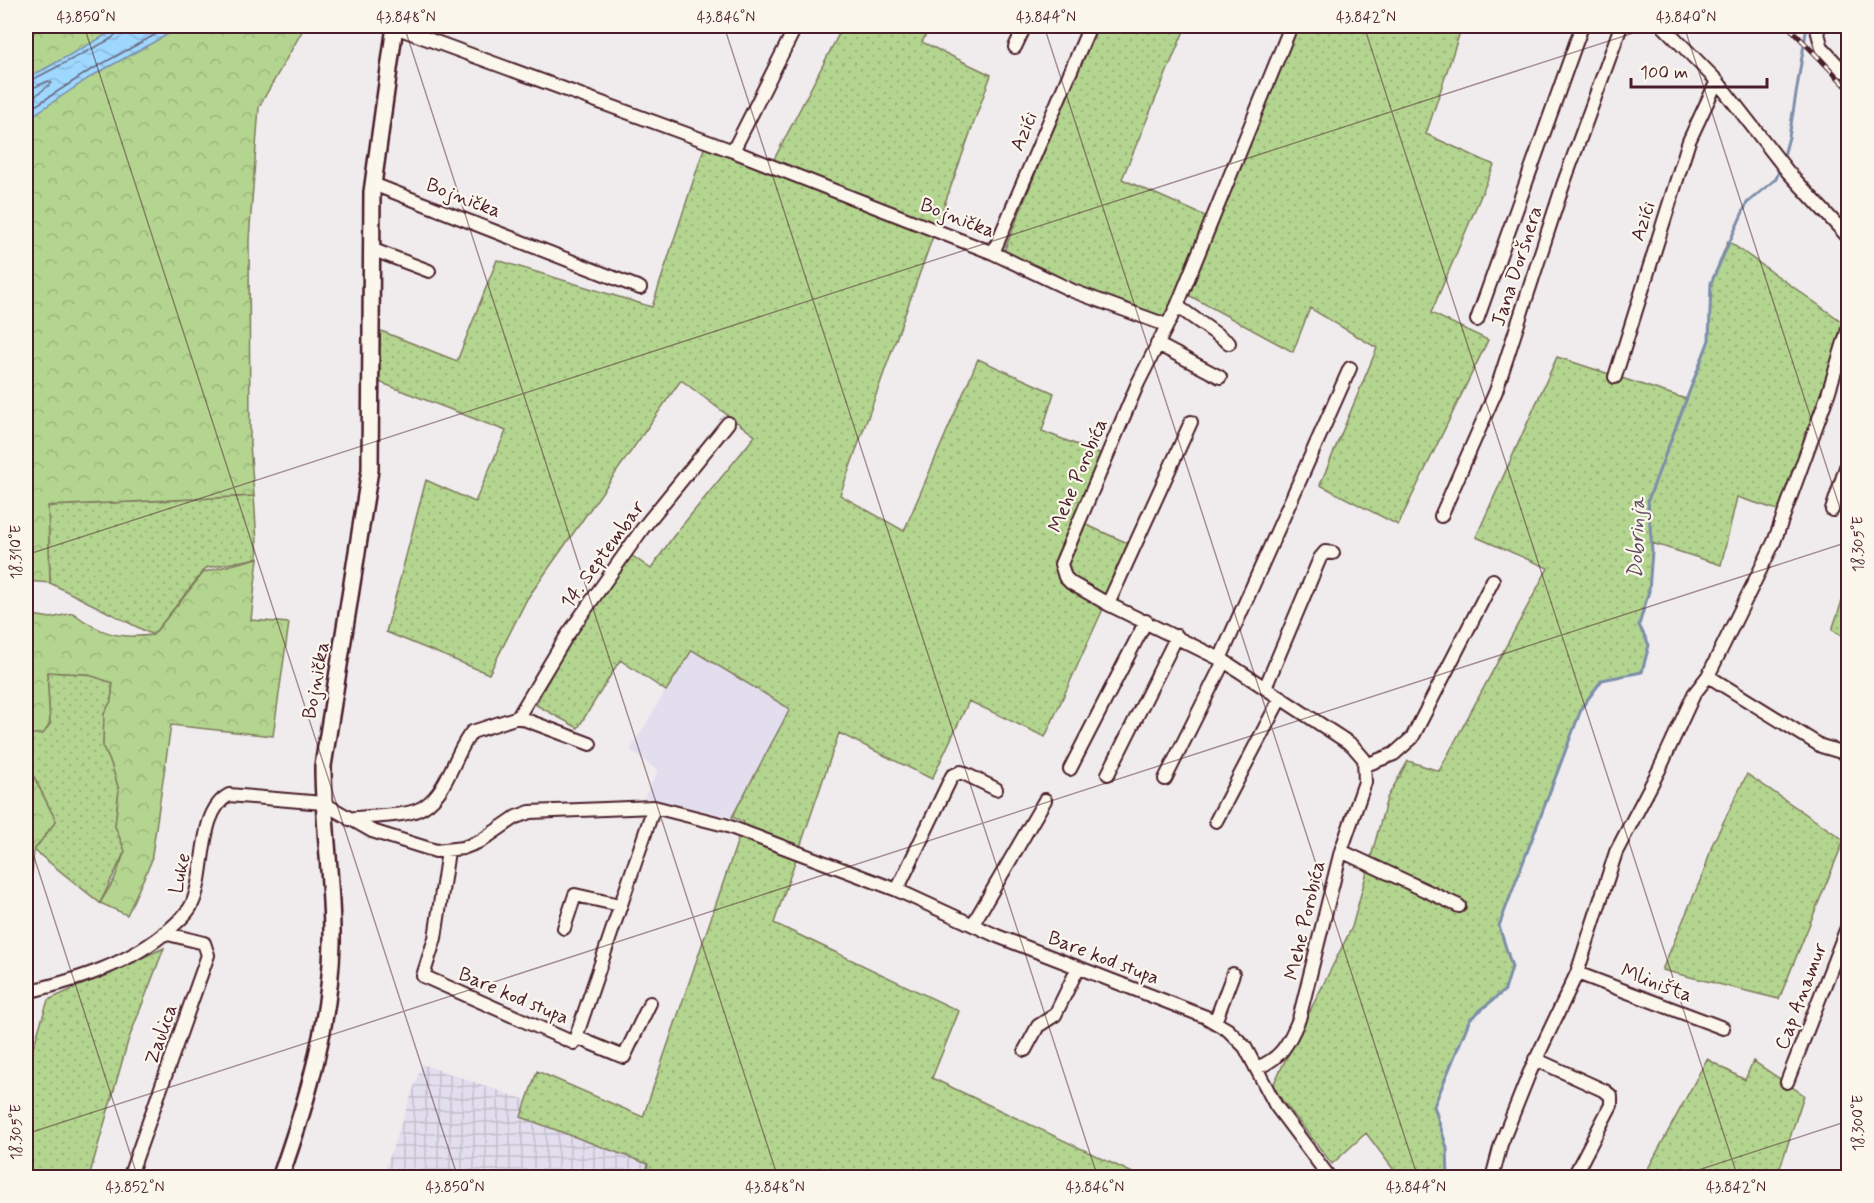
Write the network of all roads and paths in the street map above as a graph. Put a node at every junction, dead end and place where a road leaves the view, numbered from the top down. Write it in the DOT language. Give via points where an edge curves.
graph roads {
  1 [pos="395,26"];
  2 [pos="796,26"];
  3 [pos="1025,26"];
  4 [pos="1090,26"];
  5 [pos="1291,26"];
  6 [pos="1582,26"];
  7 [pos="1621,26"];
  8 [pos="1663,26"];
  9 [pos="1816,26"];
  10 [pos="1015,47"];
  11 [pos="1843,71"];
  12 [pos="1717,81"];
  13 [pos="732,151"];
  14 [pos="373,184"];
  15 [pos="1848,237"];
  16 [pos="371,249"];
  17 [pos="993,253"];
  18 [pos="429,271"];
  19 [pos="640,288"];
  20 [pos="1177,306"];
  21 [pos="1477,320"];
  22 [pos="1166,325"];
  23 [pos="1848,329"];
  24 [pos="1229,343"];
  25 [pos="1157,344"];
  26 [pos="1350,368"];
  27 [pos="1220,377"];
  28 [pos="1615,377"];
  29 [pos="1191,422"];
  30 [pos="728,423"];
  31 [pos="1848,461"];
  32 [pos="1832,510"];
  33 [pos="1441,516"];
  34 [pos="1333,553"];
  35 [pos="1493,580"];
  36 [pos="1108,604"];
  37 [pos="1146,621"];
  38 [pos="1177,636"];
  39 [pos="1222,660"];
  40 [pos="1708,676"];
  41 [pos="1265,688"];
  42 [pos="1281,697"];
  43 [pos="518,717"];
  44 [pos="590,744"];
  45 [pos="1848,754"];
  46 [pos="1366,765"];
  47 [pos="1070,770"];
  48 [pos="1108,774"];
  49 [pos="1165,779"];
  50 [pos="996,789"];
  51 [pos="1045,800"];
  52 [pos="322,803"];
  53 [pos="654,807"];
  54 [pos="349,819"];
  55 [pos="1216,821"];
  56 [pos="1038,824"];
  57 [pos="448,851"];
  58 [pos="1341,851"];
  59 [pos="897,890"];
  60 [pos="620,905"];
  61 [pos="1459,906"];
  62 [pos="1848,925"];
  63 [pos="976,926"];
  64 [pos="564,928"];
  65 [pos="165,933"];
  66 [pos="1078,968"];
  67 [pos="1577,973"];
  68 [pos="1233,974"];
  69 [pos="26,992"];
  70 [pos="650,1003"];
  71 [pos="1215,1022"];
  72 [pos="1723,1028"];
  73 [pos="578,1038"];
  74 [pos="1025,1050"];
  75 [pos="1535,1059"];
  76 [pos="1256,1068"];
  77 [pos="1787,1082"];
  78 [pos="129,1178"];
  79 [pos="280,1178"];
  80 [pos="1330,1178"];
  81 [pos="1492,1178"];
  82 [pos="1573,1178"];
  1 -- 13 [label="street, Bojnička"];
  1 -- 14 [label="main road, Bojnička"];
  2 -- 13 [label="street"];
  3 -- 10 [label="street"];
  4 -- 17 [label="street, Azići"];
  5 -- 20 [label="street, Mehe Porobića"];
  6 -- 21 [label="street"];
  7 -- 33 [label="street, Jana Doršnera" via="1563,185 1496,391"];
  8 -- 12 [label="street"];
  9 -- 11 [label="street" via="1822,48"];
  12 -- 15 [label="street" via="1788,172"];
  12 -- 28 [label="street, Azići" via="1689,141"];
  13 -- 17 [label="street, Bojnička"];
  14 -- 16 [label="main road, Bojnička"];
  14 -- 19 [label="street, Bojnička"];
  16 -- 18 [label="street"];
  16 -- 52 [label="main road, Bojnička" via="370,470 322,766"];
  17 -- 22 [label="street, Bojnička" via="1072,291"];
  20 -- 22 [label="street, Mehe Porobića"];
  20 -- 24 [label="street"];
  22 -- 25 [label="street, Mehe Porobića"];
  23 -- 40 [label="street" via="1774,542"];
  25 -- 27 [label="street"];
  25 -- 36 [label="street, Mehe Porobića" via="1061,564 1065,577"];
  26 -- 39 [label="street"];
  29 -- 36 [label="street"];
  30 -- 43 [label="street, 14. Septembar" via="637,537 566,637"];
  31 -- 32 [label="street"];
  34 -- 41 [label="street" via="1325,552 1320,558"];
  35 -- 46 [label="street" via="1412,738 1394,754"];
  36 -- 37 [label="street, Mehe Porobića"];
  37 -- 38 [label="street, Mehe Porobića"];
  37 -- 47 [label="street"];
  38 -- 39 [label="street, Mehe Porobića"];
  38 -- 48 [label="street"];
  39 -- 41 [label="street, Mehe Porobića"];
  39 -- 49 [label="street"];
  40 -- 45 [label="street" via="1821,746"];
  40 -- 67 [label="street" via="1694,694 1613,862"];
  41 -- 42 [label="street, Mehe Porobića"];
  42 -- 46 [label="street, Mehe Porobića" via="1352,745"];
  42 -- 55 [label="street"];
  43 -- 44 [label="street"];
  43 -- 54 [label="street" via="472,732 438,790 423,807 395,815"];
  46 -- 58 [label="street, Mehe Porobića" via="1365,782"];
  50 -- 59 [label="street" via="961,772 952,776"];
  51 -- 63 [label="street"];
  52 -- 54 [label="street, Bare kod stupa"];
  52 -- 65 [label="street, Luke" via="235,794 223,798 214,809 192,906"];
  52 -- 79 [label="main road, Bojnička" via="332,944 328,1004 306,1104"];
  53 -- 57 [label="street, Bare kod stupa" via="530,812 480,841"];
  53 -- 59 [label="street, Bare kod stupa" via="725,825"];
  53 -- 60 [label="street, Bare kod stupa"];
  54 -- 57 [label="street, Bare kod stupa" via="372,831 436,851"];
  56 -- 63 [label="street"];
  57 -- 73 [label="street, Bare kod stupa" via="435,938 423,976 574,1042"];
  58 -- 61 [label="street"];
  58 -- 76 [label="street, Mehe Porobića" via="1299,1019 1278,1057"];
  59 -- 63 [label="street, Bare kod stupa"];
  60 -- 64 [label="street" via="575,895"];
  60 -- 73 [label="street, Bare kod stupa"];
  62 -- 77 [label="street, Cap Anamur"];
  63 -- 66 [label="street, Bare kod stupa"];
  65 -- 69 [label="street, Luke" via="104,969"];
  65 -- 78 [label="street, Zaulica" via="204,943 208,955"];
  66 -- 71 [label="street, Bare kod stupa"];
  66 -- 74 [label="street" via="1055,1015 1038,1026"];
  67 -- 72 [label="street, Mliništa"];
  67 -- 75 [label="street"];
  68 -- 71 [label="street"];
  70 -- 73 [label="street" via="624,1057"];
  71 -- 76 [label="street, Bare kod stupa" via="1245,1047"];
  75 -- 81 [label="street" via="1501,1144"];
  75 -- 82 [label="street" via="1611,1096 1611,1106"];
  76 -- 80 [label="street, Bare kod stupa" via="1276,1106"];
}
